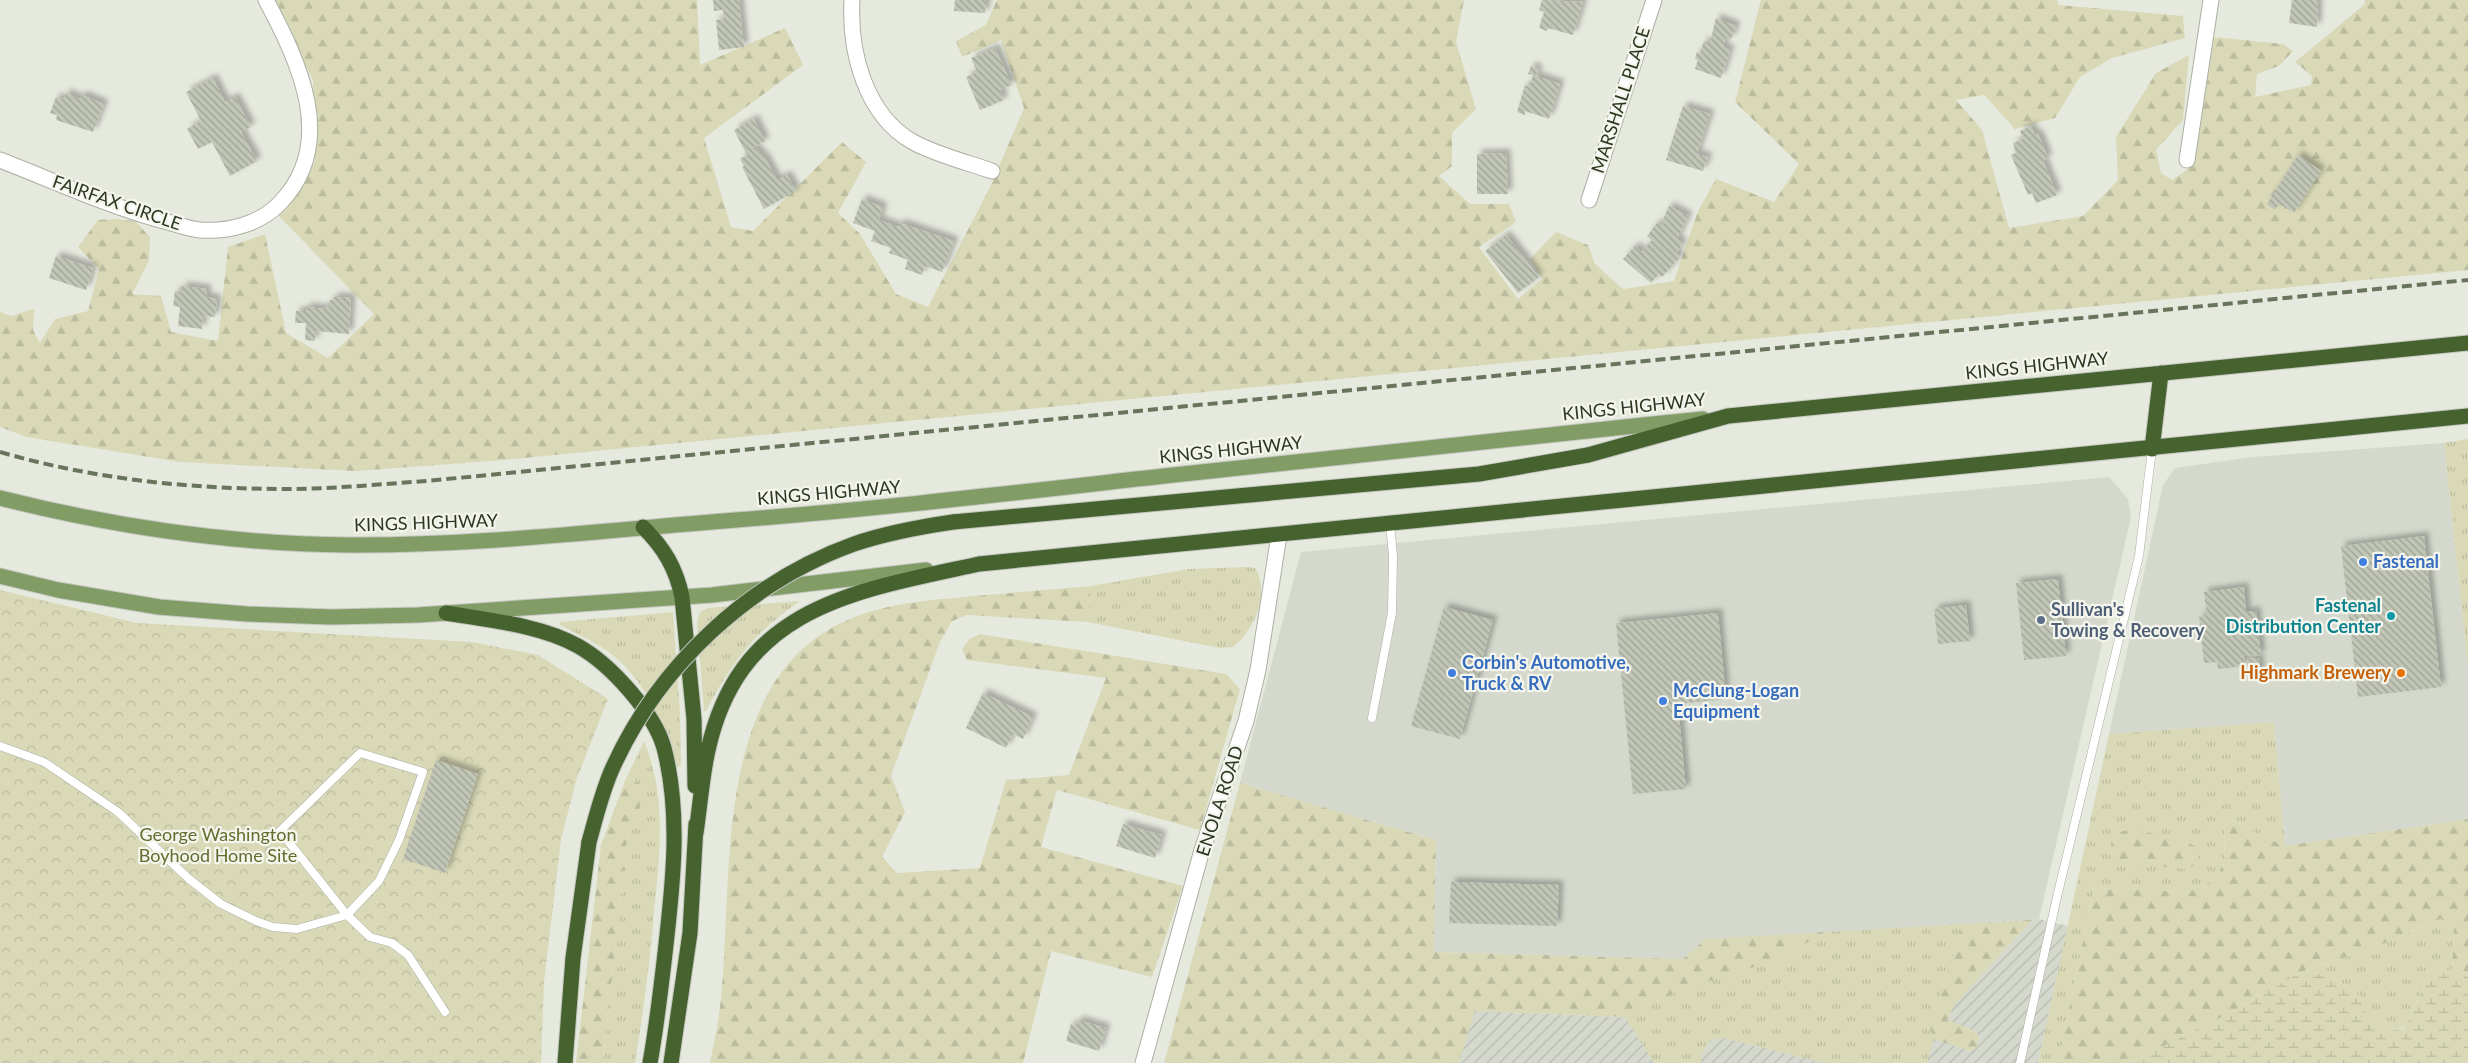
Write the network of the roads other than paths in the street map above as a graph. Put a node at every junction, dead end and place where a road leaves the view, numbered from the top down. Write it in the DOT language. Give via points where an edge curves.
graph roads {
  1 [pos="266,0"];
  2 [pos="852,0"];
  3 [pos="1654,0"];
  4 [pos="2211,0"];
  5 [pos="0,160"];
  6 [pos="2187,160"];
  7 [pos="992,171"];
  8 [pos="1589,200"];
  9 [pos="2468,343"];
  10 [pos="2161,373"];
  11 [pos="1728,416"];
  12 [pos="2468,416"];
  13 [pos="2152,449"];
  14 [pos="0,498"];
  15 [pos="1390,524"];
  16 [pos="643,527"];
  17 [pos="1279,535"];
  18 [pos="979,564"];
  19 [pos="0,576"];
  20 [pos="682,597"];
  21 [pos="446,613"];
  22 [pos="1372,718"];
  23 [pos="0,746"];
  24 [pos="696,833"];
  25 [pos="347,915"];
  26 [pos="445,1012"];
  27 [pos="565,1063"];
  28 [pos="650,1063"];
  29 [pos="671,1063"];
  30 [pos="1143,1063"];
  31 [pos="2020,1063"];
  1 -- 5 [label="street, FAIRFAX CIRCLE" via="302,78 310,133 308,155 301,174 290,192 262,217 240,227 198,230 119,206"];
  2 -- 7 [label="street" via="856,53 868,92 879,111 912,141"];
  3 -- 8 [label="street, MARSHALL PLACE"];
  4 -- 6 [label="street"];
  9 -- 10 [label="highway, KINGS HIGHWAY"];
  10 -- 11 [label="highway, KINGS HIGHWAY"];
  10 -- 13 [label="highway"];
  11 -- 16 [label="main road, KINGS HIGHWAY" via="841,512"];
  11 -- 27 [label="highway, bridge" via="1588,455 1479,474 953,522 885,535 818,559 764,590 712,632 675,668 655,692 612,768 589,842 573,958"];
  12 -- 13 [label="highway"];
  13 -- 15 [label="highway"];
  13 -- 31 [label="lane" via="2140,556"];
  14 -- 16 [label="main road, KINGS HIGHWAY" via="146,530 347,545 516,538"];
  15 -- 17 [label="highway"];
  15 -- 22 [label="lane" via="1392,613"];
  16 -- 20 [label="highway" via="670,559 679,579"];
  17 -- 18 [label="highway"];
  17 -- 30 [label="street, ENOLA ROAD" via="1258,670 1246,721 1202,850"];
  18 -- 20 [label="main road"];
  18 -- 24 [label="highway" via="880,586 838,600 808,612 763,644 730,687 720,712 708,750"];
  19 -- 21 [label="main road" via="130,603 237,613 331,617"];
  20 -- 21 [label="main road"];
  20 -- 24 [label="highway" via="694,720"];
  21 -- 28 [label="highway" via="520,626 577,645 624,682 657,731 664,747 674,847 672,896"];
  23 -- 25 [label="lane" via="44,762 118,812 189,879 236,913 273,927 297,929"];
  24 -- 29 [label="highway" via="690,933"];
  25 -- 25 [label="lane" via="280,831 360,753 423,772 387,869 380,881"];
  25 -- 26 [label="lane" via="370,937 392,943 408,955"];
}
